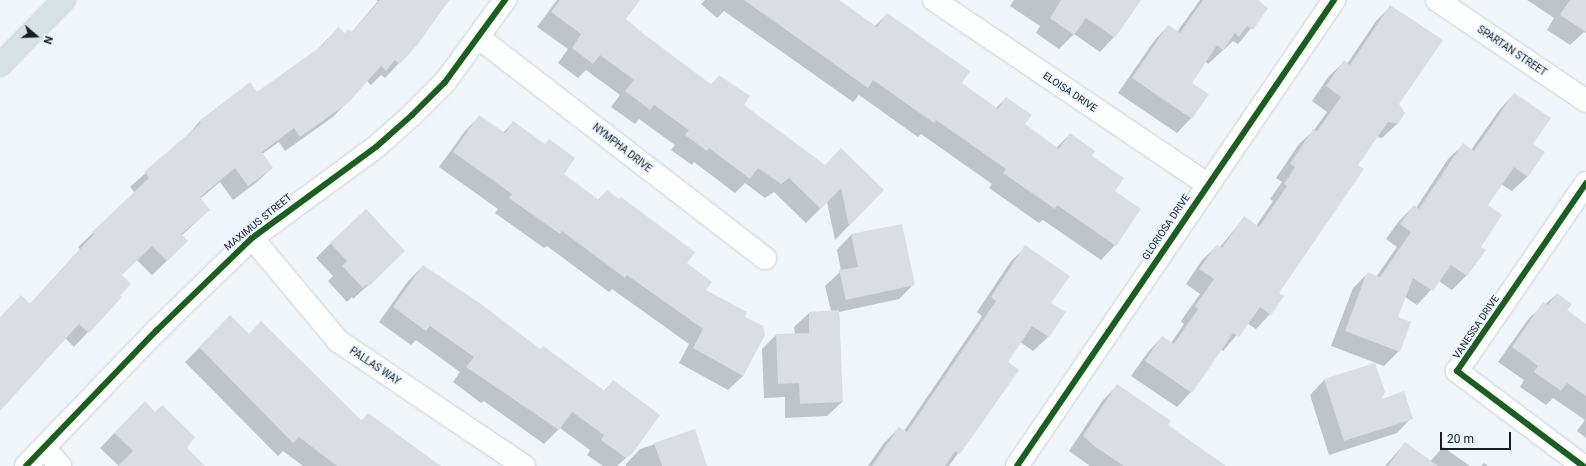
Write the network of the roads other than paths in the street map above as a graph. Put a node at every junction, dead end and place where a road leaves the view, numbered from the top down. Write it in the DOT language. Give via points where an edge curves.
graph roads {
  1 [pos="64,0"];
  2 [pos="505,0"];
  3 [pos="934,0"];
  4 [pos="1334,0"];
  5 [pos="1437,0"];
  6 [pos="479,38"];
  7 [pos="0,65"];
  8 [pos="1586,101"];
  9 [pos="1586,183"];
  10 [pos="1207,184"];
  11 [pos="252,238"];
  12 [pos="765,258"];
  13 [pos="44,448"];
  14 [pos="1027,462"];
  15 [pos="26,466"];
  16 [pos="60,466"];
  17 [pos="524,466"];
  18 [pos="1583,466"];
  1 -- 7 [label="highway"];
  2 -- 6 [label="street, MAXIMUS STREET"];
  3 -- 10 [label="street, ELOISA DRIVE"];
  4 -- 10 [label="street, GLORIOSA DRIVE"];
  5 -- 8 [label="street, SPARTAN STREET"];
  6 -- 11 [label="street, MAXIMUS STREET" via="445,82 412,115 376,146"];
  6 -- 12 [label="street, NYMPHA DRIVE"];
  9 -- 18 [label="street, VANESSA DRIVE" via="1457,371"];
  10 -- 14 [label="street, GLORIOSA DRIVE"];
  11 -- 13 [label="street, MAXIMUS STREET" via="162,324"];
  11 -- 17 [label="street, PALLAS WAY" via="338,341"];
  13 -- 15 [label="street, MAXIMUS STREET"];
  13 -- 16 [label="street"];
}
